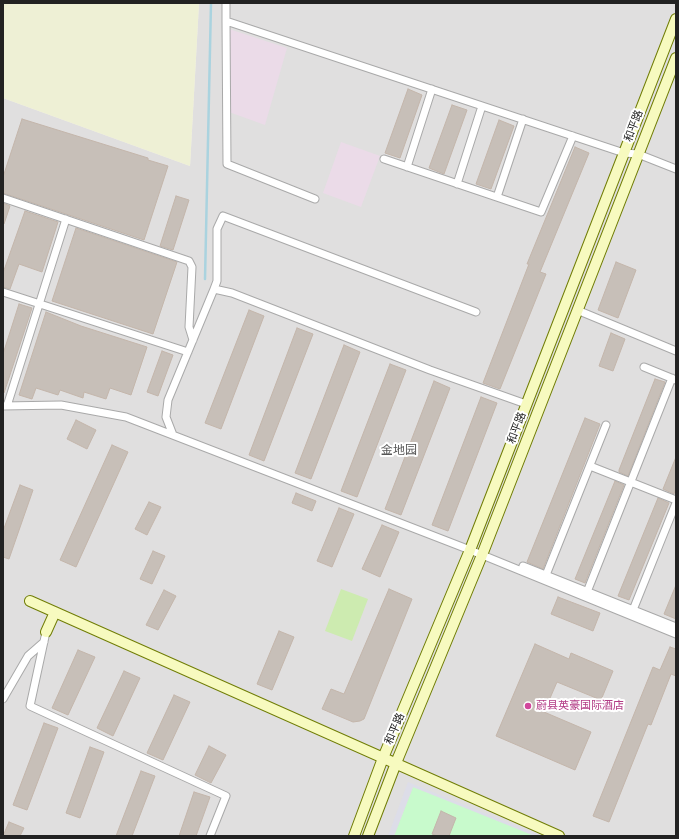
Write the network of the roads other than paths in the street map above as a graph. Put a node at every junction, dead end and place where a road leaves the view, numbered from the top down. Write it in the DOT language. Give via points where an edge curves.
graph roads {
  1 [pos="226,3"];
  2 [pos="676,19"];
  3 [pos="226,21"];
  4 [pos="676,58"];
  5 [pos="432,89"];
  6 [pos="482,106"];
  7 [pos="523,119"];
  8 [pos="573,136"];
  9 [pos="624,153"];
  10 [pos="638,154"];
  11 [pos="384,159"];
  12 [pos="407,167"];
  13 [pos="676,169"];
  14 [pos="458,184"];
  15 [pos="497,197"];
  16 [pos="3,198"];
  17 [pos="315,199"];
  18 [pos="66,219"];
  19 [pos="214,289"];
  20 [pos="3,292"];
  21 [pos="39,304"];
  22 [pos="577,310"];
  23 [pos="476,312"];
  24 [pos="193,340"];
  25 [pos="676,351"];
  26 [pos="188,352"];
  27 [pos="644,366"];
  28 [pos="674,379"];
  29 [pos="526,404"];
  30 [pos="5,406"];
  31 [pos="606,425"];
  32 [pos="173,435"];
  33 [pos="590,466"];
  34 [pos="631,482"];
  35 [pos="676,500"];
  36 [pos="676,503"];
  37 [pos="470,550"];
  38 [pos="482,555"];
  39 [pos="523,566"];
  40 [pos="546,575"];
  41 [pos="587,592"];
  42 [pos="30,601"];
  43 [pos="633,610"];
  44 [pos="55,612"];
  45 [pos="676,627"];
  46 [pos="46,632"];
  47 [pos="676,634"];
  48 [pos="44,642"];
  49 [pos="3,699"];
  50 [pos="383,758"];
  51 [pos="396,763"];
  52 [pos="210,836"];
  53 [pos="354,836"];
  54 [pos="368,836"];
  55 [pos="559,836"];
  1 -- 3 [label="street"];
  2 -- 9 [label="street, 和平路"];
  3 -- 5 [label="street"];
  3 -- 17 [label="street" via="227,164"];
  4 -- 10 [label="street, 和平路"];
  5 -- 6 [label="street"];
  5 -- 12 [label="street"];
  6 -- 7 [label="street"];
  6 -- 14 [label="street"];
  7 -- 8 [label="street"];
  7 -- 15 [label="street"];
  8 -- 9 [label="street"];
  8 -- 15 [label="street" via="541,212"];
  9 -- 10 [label="street"];
  9 -- 29 [label="street, 和平路"];
  10 -- 13 [label="street"];
  10 -- 22 [label="street, 和平路"];
  11 -- 12 [label="street"];
  12 -- 14 [label="street"];
  14 -- 15 [label="street"];
  16 -- 18 [label="street"];
  18 -- 21 [label="street"];
  18 -- 24 [label="street" via="189,261 192,267 189,327"];
  19 -- 23 [label="street" via="217,281 217,229 223,216"];
  19 -- 24 [label="street"];
  19 -- 29 [label="street" via="232,293 430,370"];
  20 -- 21 [label="street"];
  21 -- 26 [label="street"];
  21 -- 30 [label="street"];
  22 -- 25 [label="street"];
  22 -- 38 [label="street, 和平路"];
  24 -- 26 [label="street"];
  26 -- 32 [label="street" via="168,400 166,417"];
  27 -- 28 [label="street"];
  28 -- 34 [label="street"];
  29 -- 37 [label="street, 和平路"];
  30 -- 32 [label="street" via="68,406 126,417"];
  31 -- 33 [label="street"];
  32 -- 37 [label="street"];
  33 -- 34 [label="street"];
  33 -- 40 [label="street"];
  34 -- 35 [label="street"];
  34 -- 41 [label="street"];
  36 -- 43 [label="street"];
  37 -- 38 [label="street"];
  37 -- 50 [label="street, 和平路"];
  38 -- 47 [label="street"];
  38 -- 51 [label="street, 和平路"];
  39 -- 40 [label="street"];
  40 -- 41 [label="street"];
  41 -- 43 [label="street"];
  42 -- 44 [label="street"];
  43 -- 45 [label="street"];
  44 -- 46 [label="street"];
  44 -- 50 [label="street"];
  46 -- 48 [label="street"];
  48 -- 49 [label="street" via="28,656"];
  48 -- 52 [label="street" via="30,706 226,796"];
  50 -- 51 [label="street"];
  50 -- 53 [label="street, 和平路"];
  51 -- 54 [label="street, 和平路"];
  51 -- 55 [label="street"];
}
